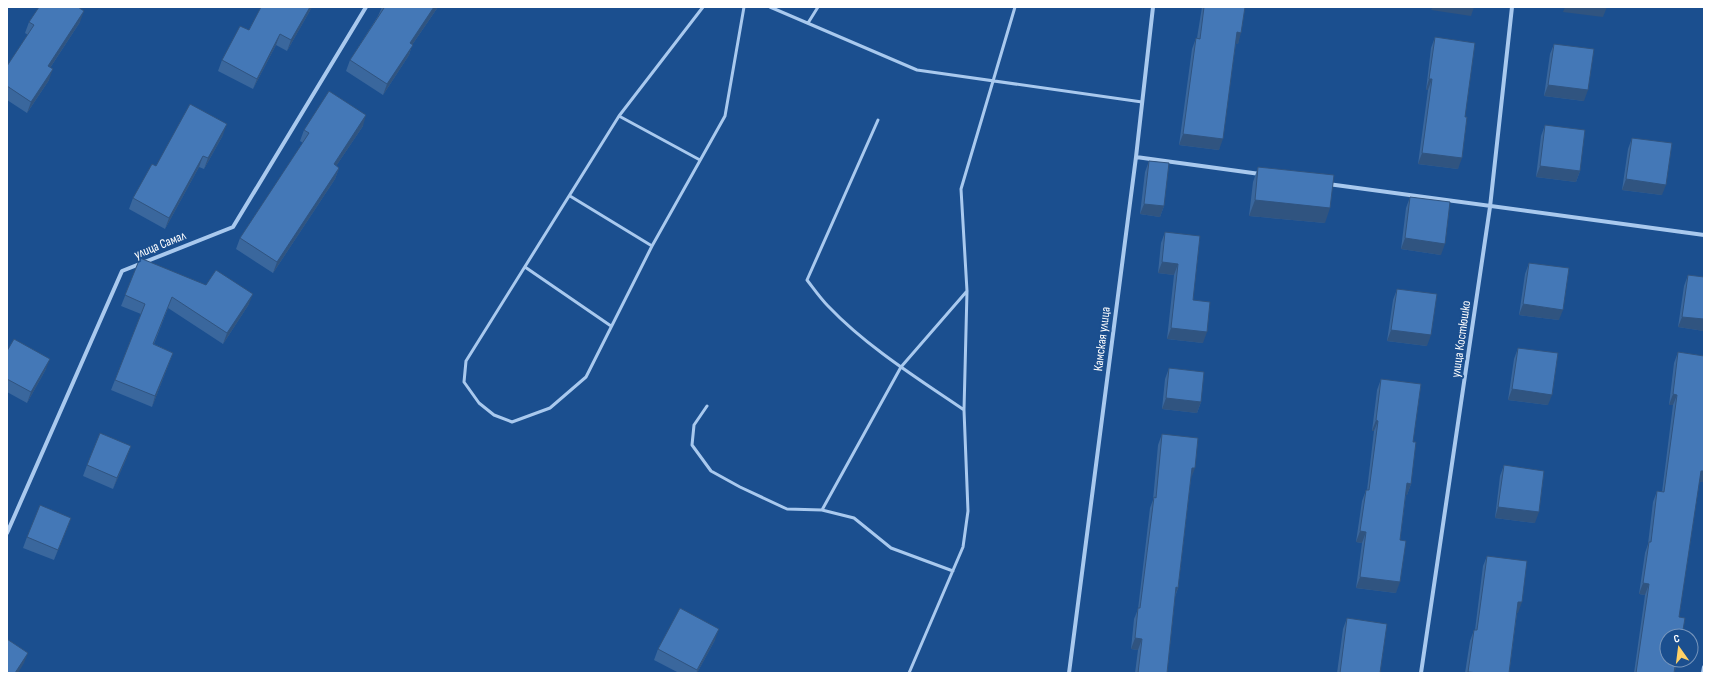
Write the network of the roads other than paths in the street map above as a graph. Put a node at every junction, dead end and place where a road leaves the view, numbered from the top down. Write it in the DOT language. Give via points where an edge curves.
graph roads {
  1 [pos="366,7"];
  2 [pos="703,7"];
  3 [pos="744,7"];
  4 [pos="770,7"];
  5 [pos="818,7"];
  6 [pos="1015,7"];
  7 [pos="1153,7"];
  8 [pos="1512,7"];
  9 [pos="808,23"];
  10 [pos="992,81"];
  11 [pos="1142,102"];
  12 [pos="619,116"];
  13 [pos="878,120"];
  14 [pos="1136,156"];
  15 [pos="700,160"];
  16 [pos="1262,174"];
  17 [pos="1325,183"];
  18 [pos="570,196"];
  19 [pos="1490,207"];
  20 [pos="1704,235"];
  21 [pos="652,246"];
  22 [pos="525,266"];
  23 [pos="967,291"];
  24 [pos="611,326"];
  25 [pos="900,367"];
  26 [pos="707,406"];
  27 [pos="964,410"];
  28 [pos="822,510"];
  29 [pos="7,533"];
  30 [pos="953,571"];
  31 [pos="1704,667"];
  32 [pos="909,673"];
  33 [pos="1069,673"];
  34 [pos="1421,673"];
  35 [pos="1703,673"];
  1 -- 29 [label="street, улица Самал" via="233,227 122,271"];
  2 -- 12 [label="lane"];
  3 -- 15 [label="lane" via="725,116"];
  4 -- 9 [label="lane"];
  5 -- 9 [label="lane"];
  6 -- 10 [label="lane"];
  7 -- 11 [label="street, Камская улица"];
  8 -- 19 [label="street, улица Костюшко"];
  9 -- 10 [label="lane" via="917,70"];
  10 -- 11 [label="lane"];
  10 -- 23 [label="lane" via="961,189"];
  11 -- 14 [label="street, Камская улица"];
  12 -- 15 [label="lane"];
  12 -- 18 [label="lane"];
  13 -- 25 [label="lane" via="807,280 827,306"];
  14 -- 16 [label="street"];
  14 -- 33 [label="street, Камская улица"];
  15 -- 21 [label="lane"];
  17 -- 19 [label="street"];
  18 -- 21 [label="lane"];
  18 -- 22 [label="lane"];
  19 -- 20 [label="street"];
  19 -- 34 [label="street, улица Костюшко"];
  21 -- 24 [label="lane"];
  22 -- 24 [label="lane"];
  22 -- 24 [label="lane" via="466,361 464,382 479,403 494,415 512,422 550,408 586,377"];
  23 -- 25 [label="lane"];
  23 -- 27 [label="lane"];
  25 -- 27 [label="lane"];
  25 -- 28 [label="lane"];
  26 -- 28 [label="lane" via="694,425 692,445 711,471 787,509"];
  27 -- 30 [label="lane" via="968,511 963,547"];
  28 -- 30 [label="lane" via="854,518 891,548"];
  30 -- 32 [label="lane"];
  31 -- 35 [label="street"];
}
